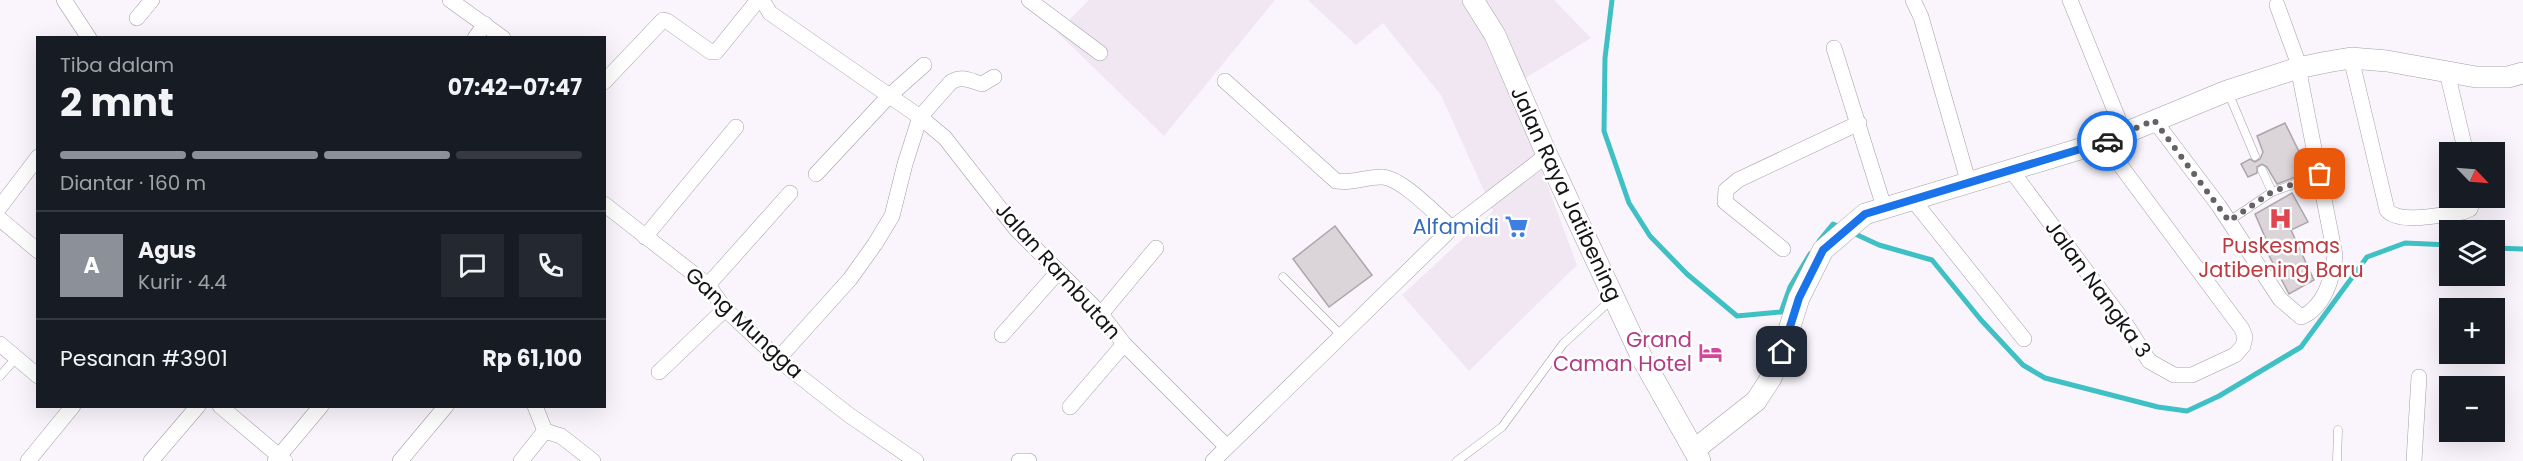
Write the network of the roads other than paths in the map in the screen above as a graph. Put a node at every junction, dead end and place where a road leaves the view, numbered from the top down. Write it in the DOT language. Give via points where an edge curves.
graph roads {
  1 [pos="64,0"];
  2 [pos="152,0"];
  3 [pos="450,0"];
  4 [pos="760,0"];
  5 [pos="1029,0"];
  6 [pos="1473,0"];
  7 [pos="1913,0"];
  8 [pos="2070,0"];
  9 [pos="2277,5"];
  10 [pos="137,18"];
  11 [pos="485,24"];
  12 [pos="88,36"];
  13 [pos="476,36"];
  14 [pos="500,36"];
  15 [pos="1834,48"];
  16 [pos="1100,52"];
  17 [pos="2351,58"];
  18 [pos="924,65"];
  19 [pos="2298,68"];
  20 [pos="2447,72"];
  21 [pos="2523,73"];
  22 [pos="994,77"];
  23 [pos="606,80"];
  24 [pos="1225,81"];
  25 [pos="2227,91"];
  26 [pos="888,97"];
  27 [pos="920,117"];
  28 [pos="2154,120"];
  29 [pos="1859,123"];
  30 [pos="736,127"];
  31 [pos="2124,134"];
  32 [pos="2103,142"];
  33 [pos="2464,142"];
  34 [pos="1546,155"];
  35 [pos="2255,156"];
  36 [pos="36,159"];
  37 [pos="2011,170"];
  38 [pos="2262,171"];
  39 [pos="816,174"];
  40 [pos="2320,174"];
  41 [pos="1969,184"];
  42 [pos="2272,192"];
  43 [pos="790,193"];
  44 [pos="5,196"];
  45 [pos="1913,200"];
  46 [pos="606,206"];
  47 [pos="0,207"];
  48 [pos="2470,208"];
  49 [pos="1874,210"];
  50 [pos="2229,221"];
  51 [pos="2,225"];
  52 [pos="1452,228"];
  53 [pos="645,237"];
  54 [pos="1156,248"];
  55 [pos="1783,249"];
  56 [pos="36,250"];
  57 [pos="1058,272"];
  58 [pos="1283,277"];
  59 [pos="708,285"];
  60 [pos="1613,298"];
  61 [pos="725,309"];
  62 [pos="1101,314"];
  63 [pos="1002,335"];
  64 [pos="1343,336"];
  65 [pos="2024,339"];
  66 [pos="0,344"];
  67 [pos="1124,345"];
  68 [pos="16,358"];
  69 [pos="778,359"];
  70 [pos="659,372"];
  71 [pos="36,374"];
  72 [pos="0,376"];
  73 [pos="2419,377"];
  74 [pos="1070,407"];
  75 [pos="71,408"];
  76 [pos="196,408"];
  77 [pos="222,408"];
  78 [pos="319,408"];
  79 [pos="444,408"];
  80 [pos="536,408"];
  81 [pos="2338,430"];
  82 [pos="545,431"];
  83 [pos="1227,447"];
  84 [pos="1697,456"];
  85 [pos="280,459"];
  86 [pos="28,461"];
  87 [pos="151,461"];
  88 [pos="400,461"];
  89 [pos="521,461"];
  90 [pos="593,461"];
  91 [pos="916,461"];
  92 [pos="1019,461"];
  93 [pos="1029,461"];
  94 [pos="1213,461"];
  95 [pos="1457,461"];
  96 [pos="2337,461"];
  97 [pos="2414,461"];
  1 -- 12 [label="street"];
  2 -- 10 [label="street"];
  3 -- 11 [label="street"];
  4 -- 23 [label="street" via="716,52 663,20"];
  4 -- 26 [label="street, Jalan Rambutan" via="770,13"];
  5 -- 16 [label="street"];
  6 -- 34 [label="street, Jalan Raya Jatibening" via="1495,35"];
  7 -- 41 [label="street"];
  8 -- 31 [label="street"];
  9 -- 19 [label="street"];
  11 -- 13 [label="street"];
  11 -- 14 [label="street"];
  15 -- 29 [label="street"];
  17 -- 19 [label="street"];
  17 -- 20 [label="street"];
  17 -- 48 [label="street" via="2391,216 2402,219"];
  18 -- 26 [label="street"];
  19 -- 25 [label="street"];
  19 -- 40 [label="street"];
  20 -- 21 [label="street" via="2476,77"];
  20 -- 33 [label="street"];
  22 -- 27 [label="street" via="982,84 958,78"];
  24 -- 52 [label="street" via="1336,181 1395,179"];
  25 -- 28 [label="street"];
  25 -- 35 [label="lane"];
  26 -- 27 [label="street, Jalan Rambutan"];
  26 -- 39 [label="street"];
  27 -- 57 [label="street, Jalan Rambutan" via="945,138 1016,230"];
  27 -- 69 [label="street" via="892,216 850,279"];
  28 -- 31 [label="street"];
  28 -- 50 [label="street"];
  29 -- 49 [label="street"];
  29 -- 55 [label="street" via="1748,175 1726,190 1725,202"];
  30 -- 53 [label="street"];
  31 -- 32 [label="street"];
  32 -- 37 [label="street"];
  32 -- 37 [label="street, Jalan Nangka 3" via="2242,329 2243,346 2235,355 2205,370 2184,375 2174,375 2149,361"];
  34 -- 52 [label="street"];
  34 -- 60 [label="street, Jalan Raya Jatibening"];
  36 -- 44 [label="street"];
  37 -- 41 [label="street"];
  38 -- 42 [label="lane"];
  40 -- 42 [label="lane"];
  40 -- 50 [label="street" via="2332,236 2334,273 2309,314 2301,317 2280,299"];
  41 -- 45 [label="street"];
  42 -- 50 [label="lane"];
  43 -- 59 [label="street"];
  44 -- 47 [label="street" via="9,198"];
  45 -- 49 [label="street"];
  45 -- 65 [label="street"];
  46 -- 53 [label="street, Gang Mungga"];
  49 -- 84 [label="street" via="1823,250 1799,298 1771,378 1756,401"];
  51 -- 56 [label="street"];
  52 -- 64 [label="street"];
  53 -- 59 [label="street, Gang Mungga"];
  54 -- 62 [label="street"];
  57 -- 62 [label="street, Jalan Rambutan"];
  57 -- 63 [label="street"];
  58 -- 64 [label="lane"];
  59 -- 61 [label="street, Gang Mungga"];
  60 -- 84 [label="street, Jalan Raya Jatibening"];
  60 -- 95 [label="lane" via="1563,344 1502,427"];
  61 -- 69 [label="street, Gang Mungga"];
  61 -- 70 [label="street"];
  62 -- 67 [label="street, Jalan Rambutan"];
  64 -- 83 [label="street"];
  66 -- 68 [label="street"];
  67 -- 74 [label="street"];
  67 -- 83 [label="street, Jalan Rambutan"];
  68 -- 71 [label="street"];
  68 -- 72 [label="lane"];
  69 -- 91 [label="street, Gang Mungga"];
  73 -- 97 [label="street"];
  75 -- 86 [label="street"];
  76 -- 87 [label="street"];
  77 -- 85 [label="street"];
  78 -- 85 [label="street"];
  79 -- 88 [label="street"];
  80 -- 82 [label="street"];
  81 -- 96 [label="lane"];
  82 -- 89 [label="street"];
  82 -- 90 [label="street" via="561,436"];
  83 -- 94 [label="street"];
  92 -- 93 [label="street"];
}
